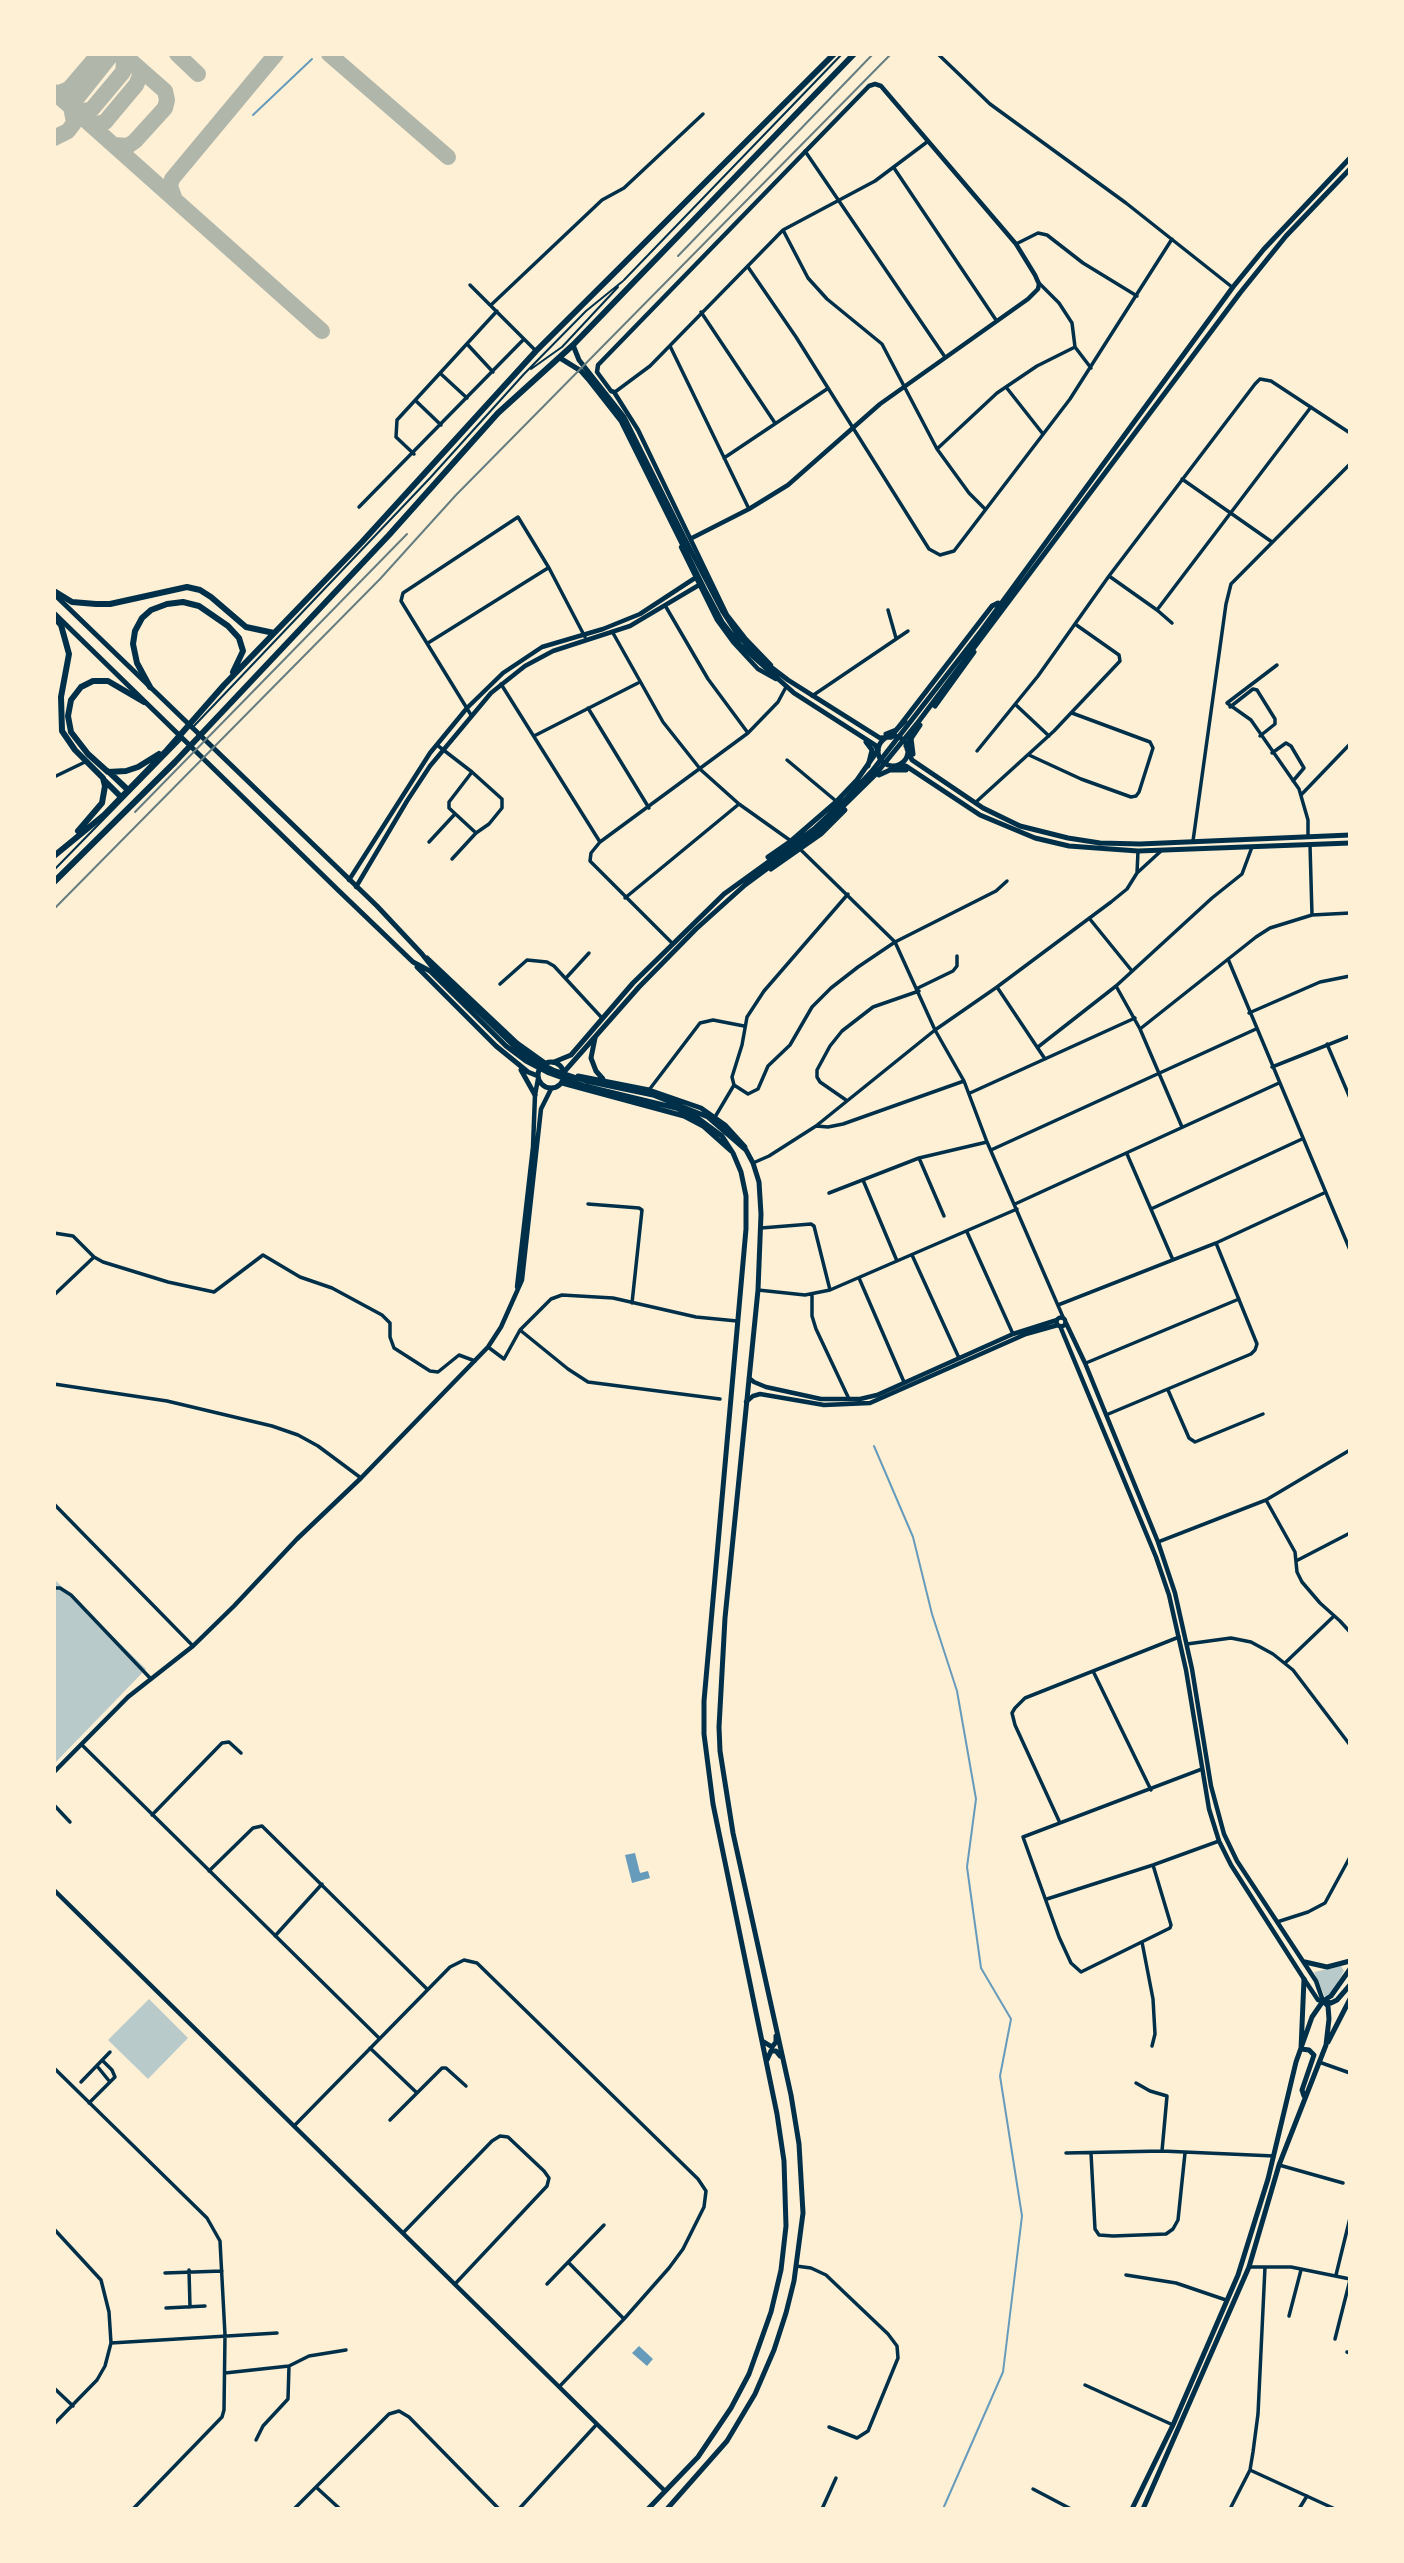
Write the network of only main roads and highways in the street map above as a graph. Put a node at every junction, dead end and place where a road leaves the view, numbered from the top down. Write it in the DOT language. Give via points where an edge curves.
graph roads {
  1 [pos="834,54"];
  2 [pos="854,54"];
  3 [pos="1350,158"];
  4 [pos="1350,169"];
  5 [pos="573,345"];
  6 [pos="560,358"];
  7 [pos="687,548"];
  8 [pos="54,593"];
  9 [pos="1009,600"];
  10 [pos="1001,601"];
  11 [pos="54,615"];
  12 [pos="982,632"];
  13 [pos="274,633"];
  14 [pos="787,683"];
  15 [pos="225,685"];
  16 [pos="150,688"];
  17 [pos="928,691"];
  18 [pos="939,700"];
  19 [pos="144,702"];
  20 [pos="905,721"];
  21 [pos="863,727"];
  22 [pos="862,737"];
  23 [pos="891,737"];
  24 [pos="911,738"];
  25 [pos="907,747"];
  26 [pos="167,750"];
  27 [pos="878,750"];
  28 [pos="917,764"];
  29 [pos="868,766"];
  30 [pos="895,766"];
  31 [pos="108,772"];
  32 [pos="915,772"];
  33 [pos="879,775"];
  34 [pos="103,778"];
  35 [pos="128,790"];
  36 [pos="121,797"];
  37 [pos="836,802"];
  38 [pos="844,812"];
  39 [pos="1019,829"];
  40 [pos="1350,835"];
  41 [pos="1350,843"];
  42 [pos="67,844"];
  43 [pos="784,854"];
  44 [pos="54,856"];
  45 [pos="747,874"];
  46 [pos="54,882"];
  47 [pos="745,885"];
  48 [pos="422,954"];
  49 [pos="413,962"];
  50 [pos="431,970"];
  51 [pos="507,1034"];
  52 [pos="595,1038"];
  53 [pos="496,1046"];
  54 [pos="554,1062"];
  55 [pos="545,1063"];
  56 [pos="517,1064"];
  57 [pos="564,1072"];
  58 [pos="538,1078"];
  59 [pos="606,1081"];
  60 [pos="562,1083"];
  61 [pos="617,1084"];
  62 [pos="535,1095"];
  63 [pos="615,1097"];
  64 [pos="731,1142"];
  65 [pos="746,1150"];
  66 [pos="733,1153"];
  67 [pos="730,1419"];
  68 [pos="744,1421"];
  69 [pos="1350,1961"];
  70 [pos="1305,1962"];
  71 [pos="1350,1969"];
  72 [pos="1304,1979"];
  73 [pos="1350,1985"];
  74 [pos="1350,1999"];
  75 [pos="1323,2001"];
  76 [pos="776,2028"];
  77 [pos="761,2032"];
  78 [pos="1326,2045"];
  79 [pos="1301,2049"];
  80 [pos="784,2062"];
  81 [pos="767,2066"];
  82 [pos="1304,2096"];
  83 [pos="648,2509"];
  84 [pos="667,2509"];
  85 [pos="1132,2509"];
  86 [pos="1143,2509"];
  1 -- 13 [label="highway" via="536,351"];
  2 -- 5 [label="highway"];
  3 -- 10 [label="main road" via="1233,287"];
  4 -- 9 [label="main road" via="1240,293"];
  5 -- 6 [label="highway"];
  5 -- 7 [label="main road" via="636,438"];
  6 -- 7 [label="main road" via="588,379 621,421"];
  6 -- 46 [label="highway" via="498,413 175,762"];
  7 -- 14 [label="main road" via="723,612 749,647"];
  7 -- 14 [label="main road" via="722,622 750,655"];
  8 -- 13 [label="highway" via="72,602 110,604 187,587 211,597 247,627"];
  8 -- 16 [label="main road"];
  9 -- 12 [label="main road"];
  9 -- 18 [label="main road"];
  10 -- 12 [label="main road"];
  10 -- 17 [label="main road" via="992,606"];
  11 -- 19 [label="main road"];
  11 -- 34 [label="highway" via="69,654 61,697 62,731"];
  12 -- 43 [label="main road" via="875,775 818,831"];
  13 -- 15 [label="highway"];
  14 -- 21 [label="main road"];
  14 -- 22 [label="main road"];
  15 -- 16 [label="highway" via="242,657 239,638 215,615 183,602 151,610 135,631 137,663"];
  15 -- 26 [label="highway"];
  16 -- 48 [label="main road"];
  17 -- 18 [label="main road" via="931,700"];
  17 -- 20 [label="main road"];
  18 -- 24 [label="main road"];
  19 -- 31 [label="highway" via="108,681 81,687 71,700 71,732"];
  19 -- 49 [label="main road"];
  20 -- 21 [label="main road" via="890,733"];
  20 -- 23 [label="main road"];
  21 -- 23 [label="main road" via="880,738"];
  22 -- 27 [label="main road"];
  22 -- 29 [label="main road" via="872,750"];
  23 -- 25 [label="main road" via="900,738"];
  23 -- 27 [label="main road"];
  24 -- 25 [label="main road"];
  24 -- 28 [label="main road"];
  25 -- 28 [label="main road"];
  25 -- 30 [label="main road" via="906,758"];
  26 -- 31 [label="highway" via="138,767"];
  26 -- 35 [label="highway"];
  27 -- 29 [label="main road"];
  27 -- 30 [label="main road" via="883,762"];
  28 -- 39 [label="main road"];
  29 -- 37 [label="main road"];
  30 -- 32 [label="main road"];
  30 -- 33 [label="main road"];
  31 -- 35 [label="highway"];
  32 -- 33 [label="main road" via="890,770"];
  32 -- 39 [label="main road" via="980,815"];
  33 -- 38 [label="main road"];
  34 -- 36 [label="highway"];
  34 -- 42 [label="highway" via="102,803"];
  35 -- 36 [label="highway"];
  36 -- 42 [label="highway"];
  37 -- 38 [label="main road" via="844,803"];
  37 -- 45 [label="main road"];
  38 -- 47 [label="main road" via="801,850"];
  39 -- 40 [label="main road" via="1100,843"];
  39 -- 41 [label="main road" via="1069,846 1138,851"];
  42 -- 44 [label="highway"];
  43 -- 45 [label="main road"];
  43 -- 47 [label="main road"];
  45 -- 54 [label="main road" via="672,943 571,1055"];
  47 -- 52 [label="main road" via="639,987"];
  48 -- 50 [label="main road"];
  48 -- 51 [label="main road"];
  49 -- 50 [label="main road"];
  49 -- 53 [label="main road"];
  50 -- 64 [label="main road" via="533,1060 586,1082 688,1107 708,1116"];
  51 -- 53 [label="main road" via="504,1044"];
  51 -- 55 [label="main road"];
  52 -- 57 [label="main road"];
  52 -- 59 [label="main road" via="593,1065"];
  53 -- 56 [label="main road"];
  54 -- 55 [label="main road"];
  54 -- 57 [label="main road"];
  55 -- 58 [label="main road"];
  56 -- 58 [label="main road"];
  56 -- 62 [label="main road"];
  57 -- 59 [label="main road"];
  57 -- 60 [label="main road"];
  58 -- 60 [label="main road" via="551,1089"];
  59 -- 61 [label="main road"];
  60 -- 63 [label="main road"];
  61 -- 63 [label="main road" via="610,1091"];
  61 -- 65 [label="main road" via="649,1090 715,1116"];
  63 -- 66 [label="main road" via="684,1116"];
  64 -- 65 [label="main road"];
  64 -- 66 [label="main road"];
  65 -- 68 [label="main road" via="760,1193 761,1228"];
  66 -- 67 [label="main road" via="746,1196 746,1230"];
  67 -- 68 [label="main road"];
  67 -- 77 [label="main road" via="704,1734 713,1804"];
  68 -- 76 [label="main road" via="725,1618 719,1739 733,1833"];
  69 -- 70 [label="main road" via="1326,1967"];
  71 -- 75 [label="main road"];
  72 -- 79 [label="main road"];
  73 -- 75 [label="main road" via="1337,2000"];
  74 -- 78 [label="main road"];
  75 -- 78 [label="main road" via="1329,2019"];
  75 -- 79 [label="main road"];
  76 -- 77 [label="main road" via="772,2047"];
  76 -- 80 [label="main road"];
  77 -- 81 [label="main road"];
  78 -- 82 [label="main road"];
  79 -- 82 [label="main road" via="1314,2055"];
  79 -- 85 [label="main road" via="1238,2275"];
  80 -- 81 [label="main road" via="771,2052"];
  80 -- 84 [label="main road" via="799,2144 803,2213 781,2330 755,2394 727,2441"];
  81 -- 83 [label="main road" via="786,2191 785,2242 776,2293 739,2394 698,2457"];
  82 -- 86 [label="main road" via="1249,2267"];
}
